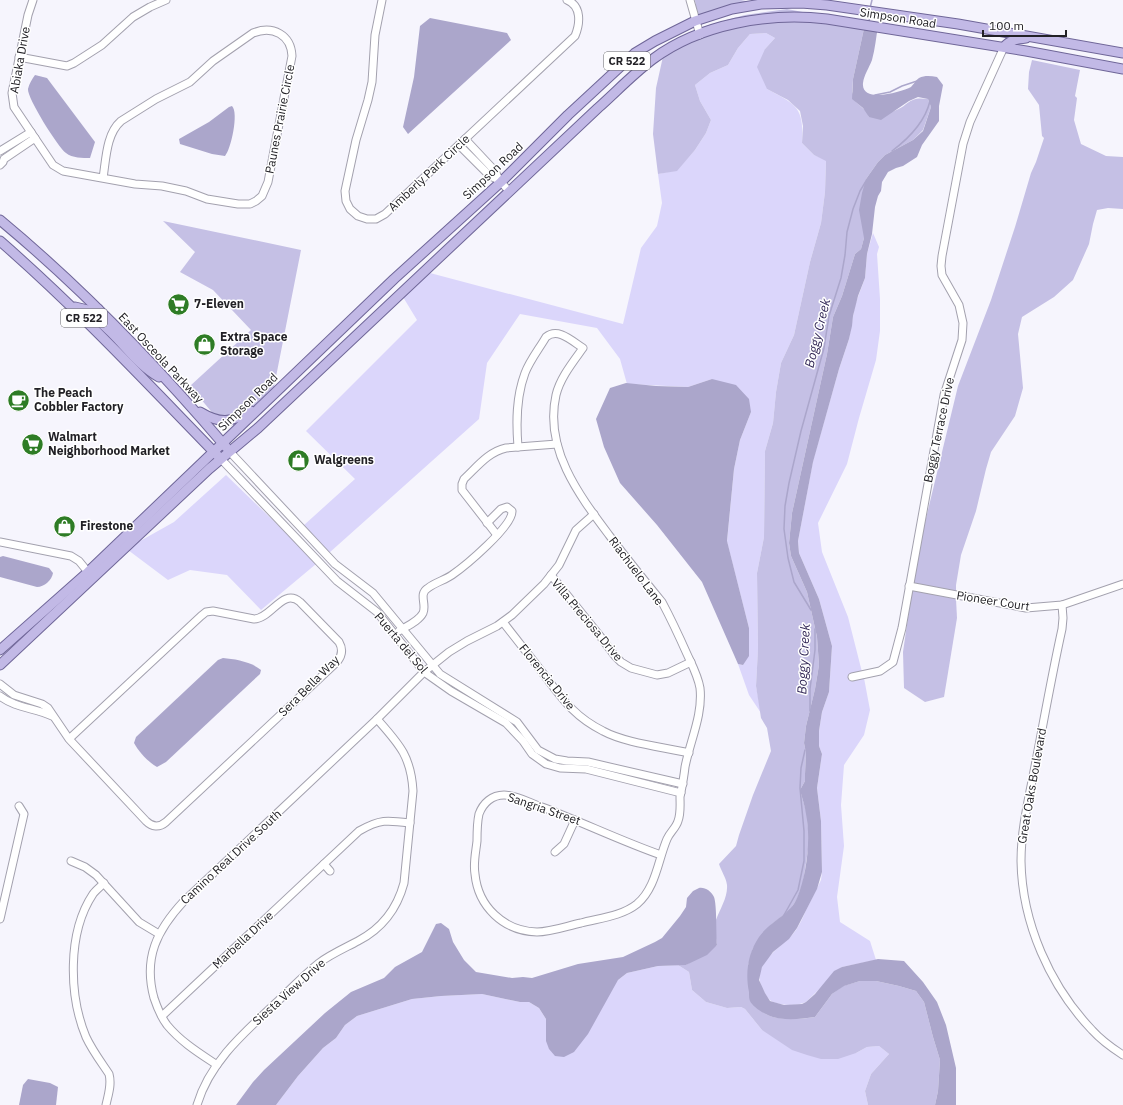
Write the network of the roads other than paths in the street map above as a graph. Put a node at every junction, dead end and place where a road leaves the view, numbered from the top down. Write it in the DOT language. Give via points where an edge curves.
graph roads {
  1 [pos="33,0"];
  2 [pos="166,0"];
  3 [pos="382,0"];
  4 [pos="567,0"];
  5 [pos="690,0"];
  6 [pos="695,21"];
  7 [pos="700,35"];
  8 [pos="1042,38"];
  9 [pos="1004,47"];
  10 [pos="1123,53"];
  11 [pos="19,57"];
  12 [pos="1122,68"];
  13 [pos="31,132"];
  14 [pos="35,138"];
  15 [pos="466,139"];
  16 [pos="459,145"];
  17 [pos="0,152"];
  18 [pos="2,162"];
  19 [pos="103,178"];
  20 [pos="500,181"];
  21 [pos="509,191"];
  22 [pos="0,220"];
  23 [pos="0,241"];
  24 [pos="422,255"];
  25 [pos="393,299"];
  26 [pos="72,306"];
  27 [pos="98,309"];
  28 [pos="88,321"];
  29 [pos="171,384"];
  30 [pos="264,403"];
  31 [pos="190,405"];
  32 [pos="222,443"];
  33 [pos="557,444"];
  34 [pos="518,447"];
  35 [pos="213,451"];
  36 [pos="230,452"];
  37 [pos="221,459"];
  38 [pos="594,514"];
  39 [pos="487,523"];
  40 [pos="497,535"];
  41 [pos="0,542"];
  42 [pos="110,551"];
  43 [pos="107,565"];
  44 [pos="88,572"];
  45 [pos="349,575"];
  46 [pos="551,576"];
  47 [pos="1123,584"];
  48 [pos="342,585"];
  49 [pos="909,586"];
  50 [pos="83,588"];
  51 [pos="1062,605"];
  52 [pos="503,622"];
  53 [pos="403,629"];
  54 [pos="394,634"];
  55 [pos="0,650"];
  56 [pos="691,662"];
  57 [pos="0,665"];
  58 [pos="432,665"];
  59 [pos="424,672"];
  60 [pos="852,677"];
  61 [pos="0,684"];
  62 [pos="0,696"];
  63 [pos="53,717"];
  64 [pos="377,719"];
  65 [pos="69,739"];
  66 [pos="689,753"];
  67 [pos="683,784"];
  68 [pos="681,793"];
  69 [pos="19,806"];
  70 [pos="680,806"];
  71 [pos="575,820"];
  72 [pos="410,823"];
  73 [pos="555,852"];
  74 [pos="661,855"];
  75 [pos="71,861"];
  76 [pos="324,864"];
  77 [pos="330,871"];
  78 [pos="104,883"];
  79 [pos="2,900"];
  80 [pos="0,919"];
  81 [pos="159,934"];
  82 [pos="162,1016"];
  83 [pos="1123,1055"];
  84 [pos="217,1065"];
  85 [pos="106,1105"];
  86 [pos="197,1105"];
  1 -- 11 [label="street, Abiaka Drive"];
  2 -- 11 [label="street" via="134,17 102,45 67,66"];
  3 -- 16 [label="street, Amberly Park Circle" via="375,35 372,82 345,191 350,209 367,219 376,219 385,214"];
  4 -- 15 [label="street, Amberly Park Circle" via="577,10 580,19 575,36"];
  5 -- 6 [label="street"];
  6 -- 7 [label="street"];
  6 -- 8 [label="main road, Simpson Road / CR 522" via="732,9 761,4 801,3 844,7"];
  6 -- 20 [label="main road, Simpson Road / CR 522" via="635,53"];
  7 -- 9 [label="main road, Simpson Road / CR 522" via="774,17 811,18"];
  7 -- 21 [label="main road, Simpson Road / CR 522" via="673,46 644,67"];
  8 -- 9 [label="main road" via="1019,38"];
  8 -- 10 [label="main road, Simpson Road / CR 522"];
  9 -- 12 [label="main road, Simpson Road / CR 522"];
  9 -- 49 [label="street, Boggy Terrace Drive" via="970,122 963,144 942,256 942,275 959,305 963,323 962,340 944,395"];
  11 -- 13 [label="street, Abiaka Drive" via="12,93 14,107"];
  13 -- 14 [label="street, Abiaka Drive"];
  13 -- 17 [label="street"];
  14 -- 18 [label="street"];
  14 -- 19 [label="street, Paunes Prairie Circle" via="53,165 63,171"];
  15 -- 16 [label="street, Amberly Park Circle"];
  15 -- 20 [label="street" via="495,171"];
  16 -- 20 [label="street" via="490,176"];
  17 -- 18 [label="street"];
  19 -- 19 [label="street, Paunes Prairie Circle" via="162,186 207,199 238,204 250,204 262,196 268,182 292,56 289,43 276,31 261,30 254,33 213,61 190,82 121,121 110,138"];
  20 -- 21 [label="street"];
  20 -- 24 [label="main road, Simpson Road / CR 522"];
  21 -- 25 [label="main road, Simpson Road / CR 522"];
  22 -- 27 [label="main road, East Osceola Parkway / CR 522" via="44,257"];
  23 -- 26 [label="main road, CR 522"];
  24 -- 25 [label="main road" via="396,282 392,291"];
  24 -- 30 [label="main road, Simpson Road / CR 522"];
  25 -- 36 [label="main road, Simpson Road / CR 522"];
  26 -- 27 [label="main road" via="92,311"];
  26 -- 28 [label="main road, CR 522"];
  27 -- 29 [label="main road, East Osceola Parkway / CR 522"];
  28 -- 29 [label="main road" via="101,324 147,370"];
  28 -- 35 [label="main road, CR 522"];
  29 -- 31 [label="main road, East Osceola Parkway / CR 522"];
  30 -- 31 [label="main road, CR 522" via="242,416 222,421 212,419"];
  30 -- 32 [label="main road, Simpson Road"];
  31 -- 32 [label="main road, East Osceola Parkway"];
  32 -- 35 [label="main road, Simpson Road"];
  32 -- 36 [label="main road, East Osceola Parkway"];
  33 -- 34 [label="street"];
  33 -- 34 [label="street, Riachuelo Lane" via="554,424 557,394 562,380 583,348 556,333 546,337 525,372 516,423"];
  33 -- 38 [label="street, Riachuelo Lane" via="572,481"];
  34 -- 39 [label="street" via="497,450 490,454 464,479 462,490"];
  35 -- 37 [label="main road, CR 522"];
  35 -- 42 [label="main road, Simpson Road"];
  36 -- 37 [label="main road, Simpson Road / CR 522"];
  36 -- 45 [label="street, Puerta del Sol" via="335,564"];
  37 -- 43 [label="main road, Simpson Road"];
  37 -- 48 [label="street, Puerta del Sol"];
  38 -- 46 [label="street, Camino Real Drive South" via="576,530"];
  38 -- 56 [label="street, Riachuelo Lane" via="662,602"];
  39 -- 40 [label="street"];
  39 -- 40 [label="street" via="501,509 507,507 512,511 510,518"];
  40 -- 53 [label="street" via="466,566 424,591 422,615"];
  41 -- 44 [label="street" via="71,556"];
  42 -- 43 [label="main road"];
  42 -- 44 [label="main road, Simpson Road"];
  43 -- 50 [label="main road, Simpson Road"];
  44 -- 50 [label="main road"];
  44 -- 55 [label="main road, Simpson Road"];
  45 -- 48 [label="street"];
  45 -- 53 [label="street, Puerta del Sol" via="373,593"];
  46 -- 52 [label="street, Camino Real Drive South"];
  46 -- 56 [label="street, Villa Preciosa Drive" via="621,662 657,676"];
  47 -- 51 [label="street, Pioneer Court"];
  48 -- 54 [label="street, Puerta del Sol" via="376,612"];
  49 -- 51 [label="street, Pioneer Court" via="1026,608"];
  49 -- 60 [label="street, Boggy Terrace Drive" via="893,662 880,671"];
  50 -- 57 [label="main road, Simpson Road"];
  51 -- 83 [label="street, Great Oaks Boulevard" via="1062,629 1024,824 1021,862 1025,898 1038,946 1061,990 1092,1031"];
  52 -- 58 [label="street, Camino Real Drive South" via="467,641"];
  52 -- 66 [label="street, Florencia Drive" via="559,696 587,722 621,738"];
  53 -- 54 [label="street"];
  53 -- 58 [label="street, Puerta del Sol"];
  54 -- 59 [label="street, Puerta del Sol"];
  56 -- 66 [label="street, Riachuelo Lane" via="700,686 700,703"];
  58 -- 59 [label="street, Camino Real Drive South"];
  58 -- 67 [label="street, Puerta del Sol" via="440,674 517,722 538,750 555,759 588,762"];
  59 -- 64 [label="street, Camino Real Drive South"];
  59 -- 68 [label="street, Puerta del Sol" via="506,723 532,754 546,764 560,768 586,769"];
  61 -- 63 [label="street, Sera Bella Way" via="14,695 42,704"];
  62 -- 63 [label="street" via="9,702"];
  63 -- 65 [label="street, Sera Bella Way"];
  64 -- 72 [label="street, Siesta View Drive" via="399,744 407,759 413,791"];
  64 -- 81 [label="street, Camino Real Drive South" via="184,901"];
  65 -- 65 [label="street, Sera Bella Way" via="201,616 210,611 254,619 265,616 284,599 293,598 300,602 341,647 341,655 337,662 172,817 159,826 146,821"];
  66 -- 67 [label="street, Riachuelo Lane"];
  67 -- 68 [label="street, Riachuelo Lane"];
  68 -- 70 [label="street, Riachuelo Lane"];
  69 -- 79 [label="street" via="24,814"];
  70 -- 74 [label="street, Sangria Street" via="678,821 668,836"];
  71 -- 73 [label="street" via="564,844"];
  71 -- 74 [label="street, Sangria Street"];
  71 -- 74 [label="street, Sangria Street" via="508,795 493,797 484,804 479,817 475,874 482,900 500,920 516,928 538,932 626,911 638,904 647,893"];
  72 -- 76 [label="street, Marbella Drive" via="381,821 371,824 359,831"];
  72 -- 84 [label="street, Siesta View Drive" via="401,896 385,922 318,964 246,1031"];
  75 -- 78 [label="street" via="85,867"];
  76 -- 77 [label="street"];
  76 -- 82 [label="street, Marbella Drive"];
  78 -- 81 [label="street" via="139,922"];
  78 -- 85 [label="street" via="93,893 79,926 73,962 73,984 86,1038 110,1078"];
  79 -- 80 [label="street"];
  81 -- 82 [label="street, Camino Real Drive South" via="151,958 150,972 152,990"];
  82 -- 84 [label="street, Camino Real Drive South" via="166,1024 182,1040"];
  84 -- 86 [label="street, Siesta View Drive" via="202,1089"];
}
